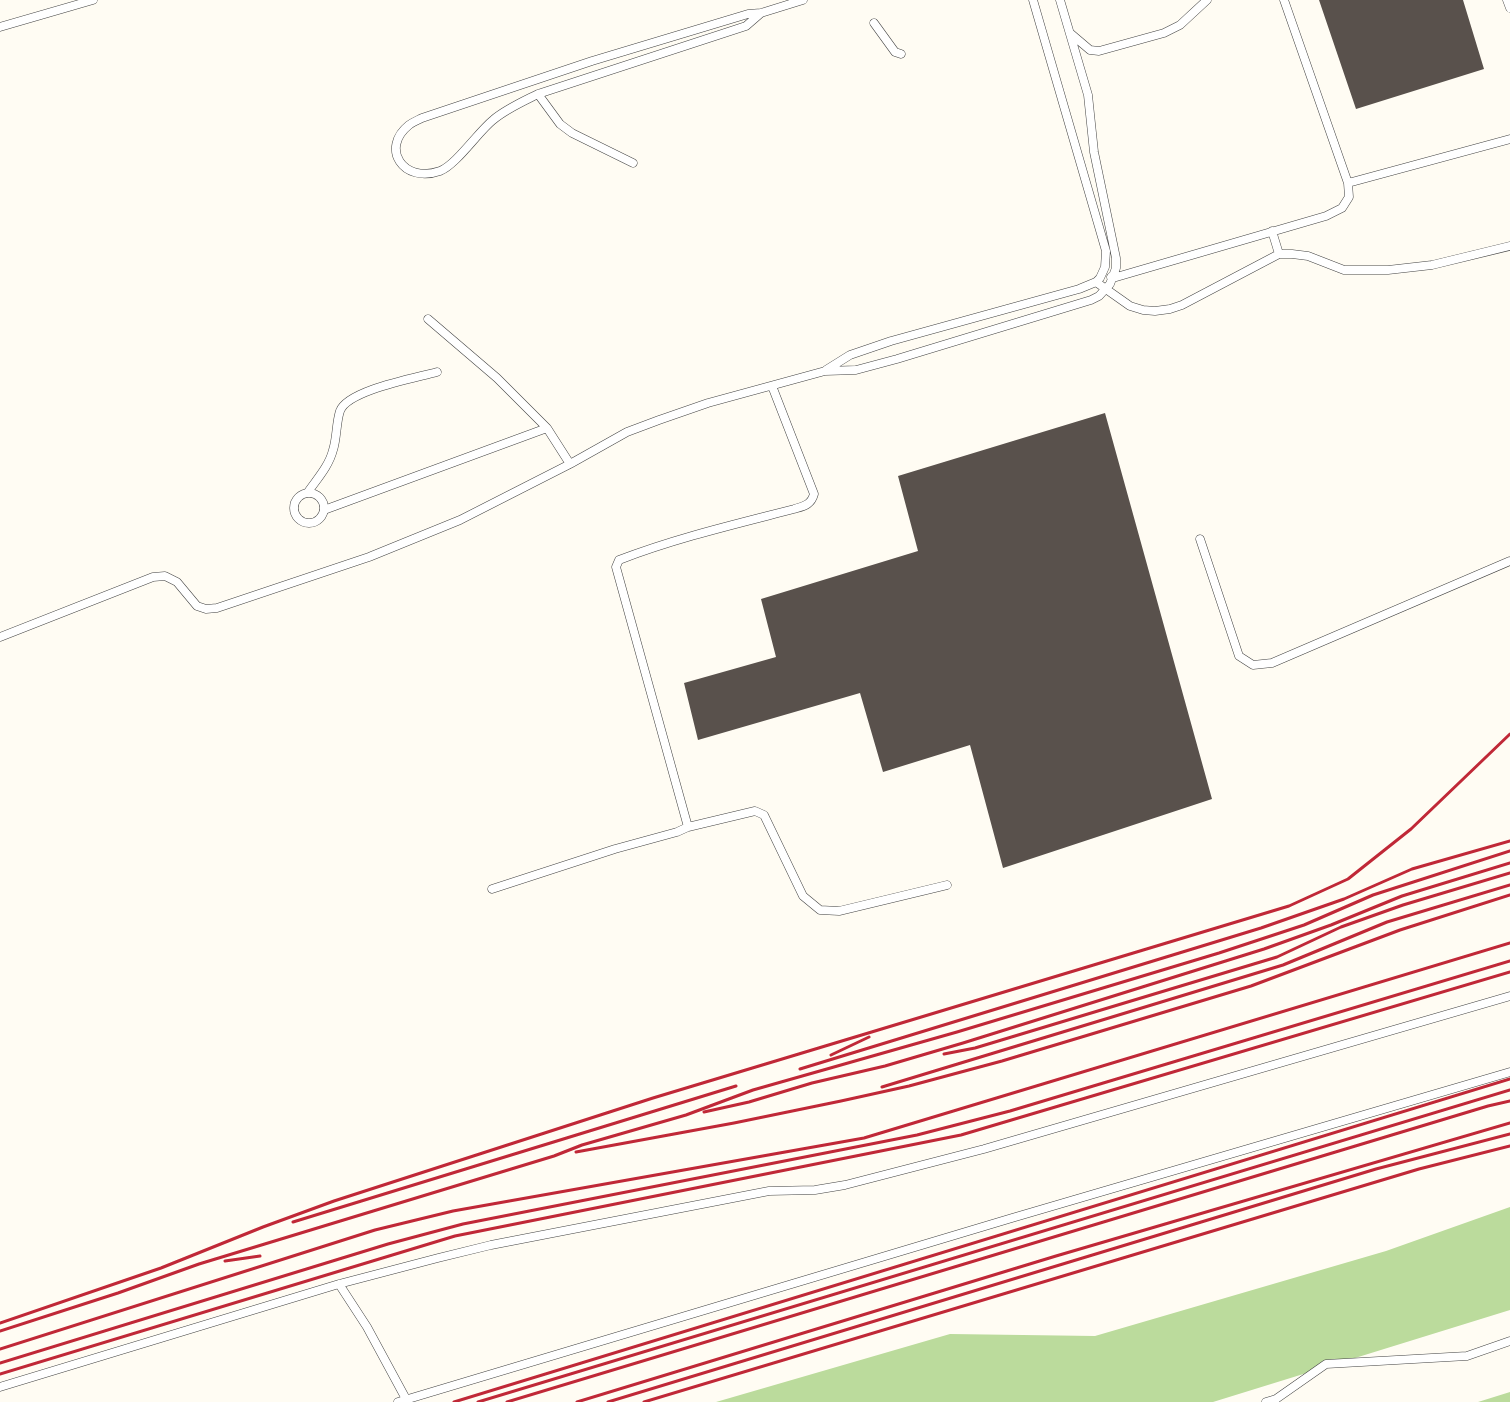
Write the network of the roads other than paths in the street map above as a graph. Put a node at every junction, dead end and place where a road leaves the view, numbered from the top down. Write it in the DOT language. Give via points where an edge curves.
graph roads {
  1 [pos="93,0"];
  2 [pos="803,0"];
  3 [pos="1033,0"];
  4 [pos="1060,0"];
  5 [pos="1206,0"];
  6 [pos="1284,0"];
  7 [pos="1507,0"];
  8 [pos="1510,8"];
  9 [pos="761,13"];
  10 [pos="874,23"];
  11 [pos="0,26"];
  12 [pos="1069,32"];
  13 [pos="901,54"];
  14 [pos="538,94"];
  15 [pos="1510,139"];
  16 [pos="633,163"];
  17 [pos="1348,183"];
  18 [pos="1272,231"];
  19 [pos="1510,246"];
  20 [pos="1279,254"];
  21 [pos="1104,272"];
  22 [pos="1114,278"];
  23 [pos="1096,282"];
  24 [pos="1106,290"];
  25 [pos="428,320"];
  26 [pos="825,371"];
  27 [pos="437,372"];
  28 [pos="772,386"];
  29 [pos="547,428"];
  30 [pos="570,464"];
  31 [pos="308,492"];
  32 [pos="324,510"];
  33 [pos="1200,539"];
  34 [pos="1510,561"];
  35 [pos="0,637"];
  36 [pos="688,827"];
  37 [pos="947,885"];
  38 [pos="492,889"];
  39 [pos="1510,996"];
  40 [pos="1510,1072"];
  41 [pos="339,1284"];
  42 [pos="1510,1341"];
  43 [pos="0,1387"];
  44 [pos="406,1400"];
  45 [pos="398,1402"];
  46 [pos="1266,1402"];
  1 -- 11 [label="lane"];
  2 -- 9 [label="lane"];
  3 -- 21 [label="lane" via="1103,238 1107,260"];
  4 -- 12 [label="lane"];
  5 -- 12 [label="lane" via="1180,25 1164,33 1099,51 1090,50"];
  6 -- 17 [label="lane"];
  7 -- 8 [label="lane"];
  9 -- 14 [label="lane" via="746,26"];
  9 -- 14 [label="lane" via="748,14 592,61 422,118 408,126 400,137 396,150 398,160 404,168 416,174 441,171 493,120 514,105"];
  10 -- 13 [label="lane" via="895,52"];
  12 -- 22 [label="lane" via="1088,96 1094,152 1116,258"];
  14 -- 16 [label="lane" via="560,124 572,133"];
  15 -- 17 [label="lane"];
  17 -- 18 [label="lane" via="1349,197 1342,208 1326,216"];
  18 -- 20 [label="lane"];
  18 -- 22 [label="lane"];
  19 -- 20 [label="lane" via="1432,264 1388,270 1344,270 1308,256"];
  20 -- 24 [label="lane" via="1170,309 1143,310 1130,306"];
  21 -- 22 [label="lane"];
  21 -- 23 [label="lane"];
  22 -- 24 [label="lane"];
  23 -- 24 [label="lane"];
  23 -- 26 [label="lane" via="1079,289 890,341 850,355"];
  24 -- 26 [label="lane" via="1091,300 1066,309 897,359 856,370"];
  25 -- 29 [label="lane" via="497,378"];
  26 -- 28 [label="lane"];
  27 -- 31 [label="lane" via="363,392 350,398 340,410 333,451 325,468"];
  28 -- 30 [label="lane" via="708,403 627,432"];
  28 -- 36 [label="lane" via="814,494 812,500 794,509 634,554 619,560 616,567"];
  29 -- 30 [label="lane"];
  29 -- 32 [label="lane"];
  30 -- 35 [label="lane" via="460,520 369,557 217,608 206,609 197,606 177,582 165,576 153,577"];
  31 -- 32 [label="lane" via="318,496"];
  31 -- 32 [label="lane" via="295,500 296,516 309,523 319,519"];
  33 -- 34 [label="lane" via="1239,656 1253,665 1272,663"];
  36 -- 37 [label="lane" via="755,811 764,815 803,896 820,910 839,911"];
  36 -- 38 [label="lane"];
  39 -- 41 [label="lane" via="984,1149 845,1185 815,1190 769,1191 491,1245"];
  40 -- 44 [label="lane"];
  41 -- 43 [label="lane"];
  41 -- 44 [label="lane" via="367,1328"];
  42 -- 46 [label="lane" via="1467,1356 1326,1364 1276,1399"];
  44 -- 45 [label="lane"];
}
